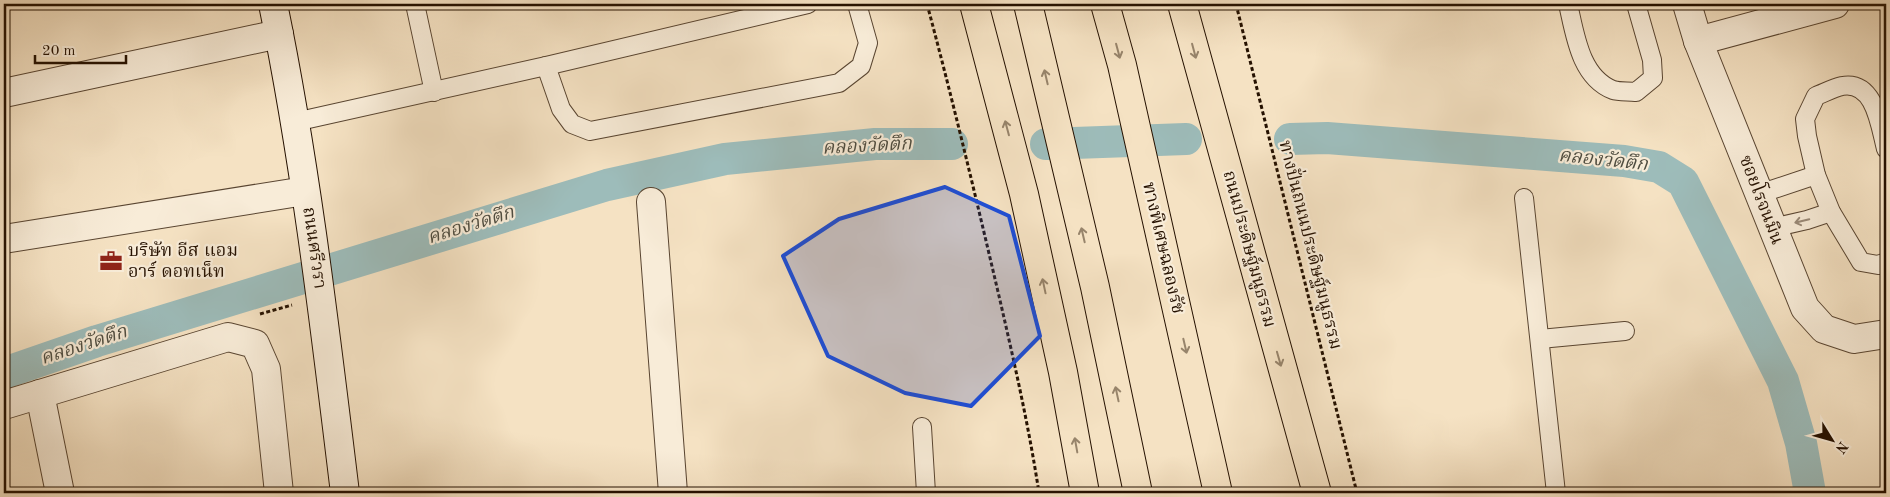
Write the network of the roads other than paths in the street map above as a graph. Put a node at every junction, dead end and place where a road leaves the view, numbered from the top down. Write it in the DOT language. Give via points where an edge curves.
graph roads {
  1 [pos="272,4"];
  2 [pos="415,4"];
  3 [pos="808,4"];
  4 [pos="857,4"];
  5 [pos="974,4"];
  6 [pos="1028,4"];
  7 [pos="1105,4"];
  8 [pos="1182,4"];
  9 [pos="1568,4"];
  10 [pos="1636,4"];
  11 [pos="1687,4"];
  12 [pos="1835,4"];
  13 [pos="279,34"];
  14 [pos="1698,41"];
  15 [pos="546,66"];
  16 [pos="434,92"];
  17 [pos="4,93"];
  18 [pos="295,122"];
  19 [pos="1886,149"];
  20 [pos="1816,174"];
  21 [pos="305,191"];
  22 [pos="1759,194"];
  23 [pos="1524,198"];
  24 [pos="651,202"];
  25 [pos="1831,212"];
  26 [pos="1772,228"];
  27 [pos="4,239"];
  28 [pos="1886,262"];
  29 [pos="1625,331"];
  30 [pos="1886,334"];
  31 [pos="1540,339"];
  32 [pos="40,394"];
  33 [pos="4,405"];
  34 [pos="922,427"];
  35 [pos="60,493"];
  36 [pos="280,493"];
  37 [pos="345,493"];
  38 [pos="672,493"];
  39 [pos="926,493"];
  40 [pos="1085,493"];
  41 [pos="1138,493"];
  42 [pos="1218,493"];
  43 [pos="1316,493"];
  44 [pos="1556,493"];
  1 -- 13 [label="street, ถนนศรีวรา"];
  2 -- 16 [label="lane"];
  3 -- 15 [label="lane"];
  4 -- 15 [label="lane" via="868,43 861,66 838,83 590,131 572,124 561,109"];
  40 -- 5 [label="main road, one-way" via="1063,372 1026,204"];
  41 -- 6 [label="main road, one-way" via="1095,287"];
  7 -- 42 [label="main road, ทางพิเศษฉลองรัช, one-way" via="1122,65"];
  8 -- 43 [label="main road, ถนนประดิษฐ์มนูธรรม, one-way"];
  9 -- 10 [label="lane" via="1579,51 1595,78 1613,90 1636,92 1653,78 1652,60"];
  11 -- 14 [label="street, ซอยโรจนมิน"];
  12 -- 14 [label="street"];
  13 -- 17 [label="street"];
  13 -- 18 [label="street, ถนนศรีวรา"];
  14 -- 22 [label="street, ซอยโรจนมิน"];
  15 -- 16 [label="lane"];
  16 -- 18 [label="lane"];
  18 -- 21 [label="street, ถนนศรีวรา"];
  19 -- 20 [label="lane" via="1868,95 1852,85 1840,86 1816,96 1805,119"];
  20 -- 22 [label="lane"];
  20 -- 25 [label="lane"];
  21 -- 27 [label="street"];
  21 -- 37 [label="street, ถนนศรีวรา"];
  22 -- 26 [label="street, ซอยโรจนมิน"];
  23 -- 31 [label="lane"];
  24 -- 38 [label="street"];
  25 -- 26 [label="lane, one-way"];
  25 -- 28 [label="lane" via="1861,262 1878,265"];
  26 -- 30 [label="street, ซอยโรจนมิน" via="1805,308 1824,329 1854,340"];
  29 -- 31 [label="lane"];
  31 -- 44 [label="lane"];
  32 -- 33 [label="street"];
  32 -- 35 [label="street"];
  32 -- 36 [label="street" via="228,337 255,344 266,369"];
  34 -- 39 [label="lane"];
}
